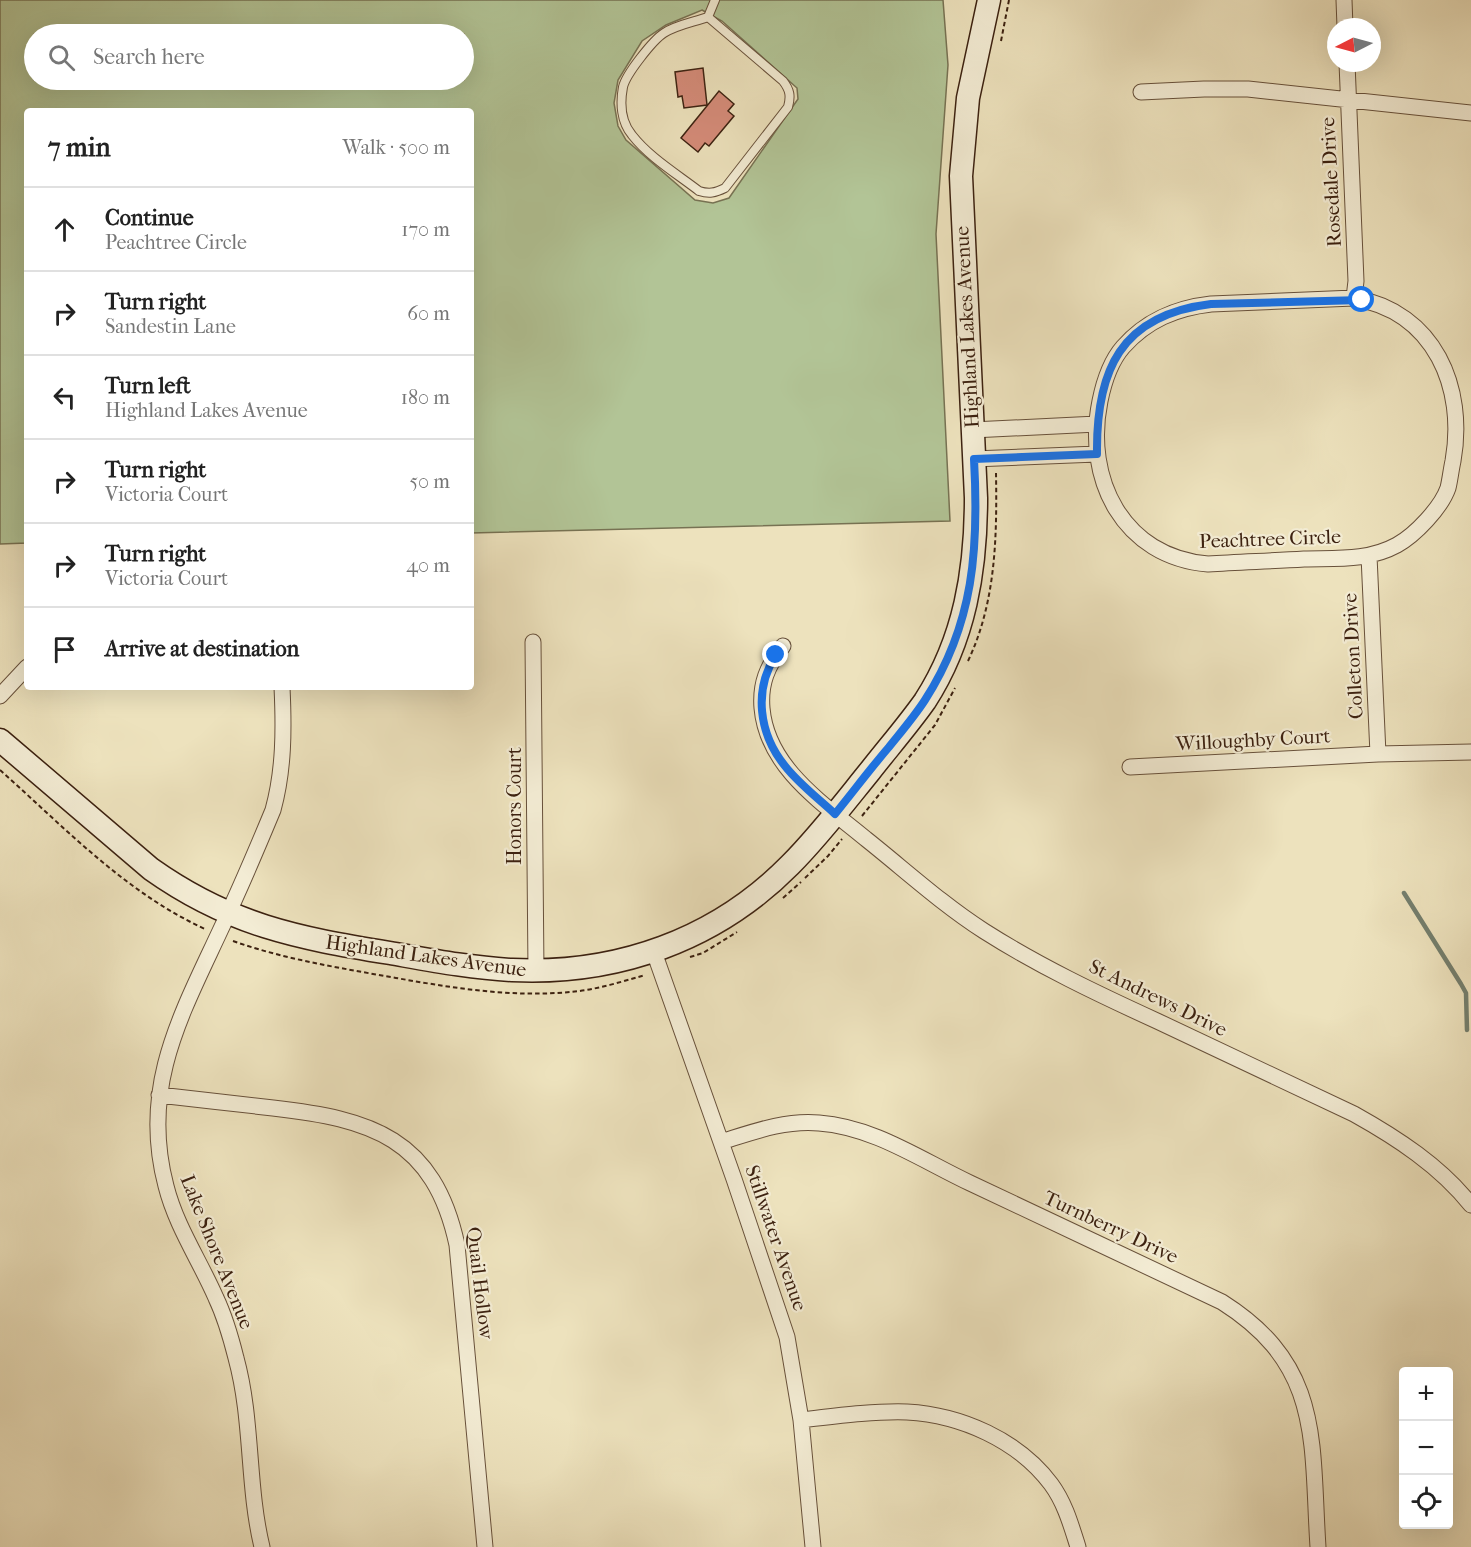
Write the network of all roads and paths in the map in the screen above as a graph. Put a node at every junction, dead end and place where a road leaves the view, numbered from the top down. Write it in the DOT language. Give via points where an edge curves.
graph roads {
  1 [pos="715,0"];
  2 [pos="989,0"];
  3 [pos="1009,0"];
  4 [pos="1344,0"];
  5 [pos="708,17"];
  6 [pos="1345,18"];
  7 [pos="999,48"];
  8 [pos="1347,72"];
  9 [pos="1141,92"];
  10 [pos="1348,101"];
  11 [pos="1471,113"];
  12 [pos="1354,298"];
  13 [pos="1097,424"];
  14 [pos="972,430"];
  15 [pos="1097,454"];
  16 [pos="984,459"];
  17 [pos="1369,556"];
  18 [pos="533,642"];
  19 [pos="783,646"];
  20 [pos="968,662"];
  21 [pos="24,670"];
  22 [pos="958,683"];
  23 [pos="282,690"];
  24 [pos="0,696"];
  25 [pos="0,740"];
  26 [pos="1471,752"];
  27 [pos="1378,754"];
  28 [pos="1131,767"];
  29 [pos="0,770"];
  30 [pos="844,821"];
  31 [pos="779,901"];
  32 [pos="228,913"];
  33 [pos="745,927"];
  34 [pos="218,935"];
  35 [pos="657,961"];
  36 [pos="536,971"];
  37 [pos="159,1095"];
  38 [pos="721,1142"];
  39 [pos="1471,1205"];
  40 [pos="801,1420"];
  41 [pos="262,1547"];
  42 [pos="485,1547"];
  43 [pos="813,1547"];
  44 [pos="1078,1547"];
  45 [pos="1318,1547"];
  1 -- 5 [label="lane"];
  2 -- 14 [label="street, Highland Lakes Avenue" via="968,98 961,176"];
  3 -- 7 [label="path"];
  4 -- 6 [label="street"];
  5 -- 5 [label="lane" via="667,31 656,39 624,85 622,104 624,123 632,136 699,191 708,194 725,188 788,107 790,98 783,81"];
  8 -- 10 [label="street, Rosedale Drive"];
  9 -- 10 [label="street" via="1248,89"];
  10 -- 11 [label="street"];
  10 -- 12 [label="street, Rosedale Drive"];
  12 -- 13 [label="street, Peachtree Circle" via="1211,304 1158,318 1123,347 1112,364 1104,383"];
  12 -- 17 [label="street, Peachtree Circle" via="1394,312 1435,351 1453,392 1457,439 1447,489 1428,519 1398,544"];
  13 -- 14 [label="street"];
  13 -- 15 [label="street, Peachtree Circle"];
  14 -- 16 [label="street, Highland Lakes Avenue"];
  15 -- 16 [label="street"];
  15 -- 17 [label="street, Peachtree Circle" via="1108,493 1119,514 1152,547 1170,556 1208,564"];
  16 -- 20 [label="path" via="996,526 993,572 984,618"];
  16 -- 30 [label="street, Highland Lakes Avenue" via="972,577 951,653 925,700"];
  17 -- 27 [label="street, Colleton Drive"];
  18 -- 36 [label="street, Honors Court"];
  19 -- 30 [label="street, St Andrews Drive" via="771,663 760,692 765,729 785,767"];
  21 -- 24 [label="street"];
  22 -- 30 [label="path" via="935,725"];
  23 -- 32 [label="street, Lake Shore Avenue" via="279,786 273,810"];
  25 -- 32 [label="street, Highland Lakes Avenue" via="151,869"];
  26 -- 27 [label="street, Willoughby Court"];
  27 -- 28 [label="street, Willoughby Court"];
  29 -- 34 [label="path" via="128,882 162,907"];
  30 -- 31 [label="path" via="828,856"];
  30 -- 35 [label="street, Highland Lakes Avenue" via="762,891"];
  30 -- 39 [label="street, St Andrews Drive" via="982,930 1100,994 1374,1126 1434,1167"];
  32 -- 34 [label="street, Lake Shore Avenue"];
  32 -- 36 [label="street, Highland Lakes Avenue" via="320,942 458,964"];
  33 -- 35 [label="path" via="703,953"];
  34 -- 35 [label="path" via="315,964 484,992 571,992 643,975"];
  34 -- 37 [label="street, Lake Shore Avenue" via="182,1013 164,1065"];
  35 -- 36 [label="street, Highland Lakes Avenue"];
  35 -- 38 [label="street, Stillwater Avenue"];
  37 -- 41 [label="street, Lake Shore Avenue" via="158,1147 166,1188 216,1298 239,1369"];
  37 -- 42 [label="street, Quail Hollow" via="350,1120 390,1138 410,1153 434,1181 457,1245"];
  38 -- 40 [label="street, Stillwater Avenue" via="787,1337"];
  38 -- 45 [label="street, Turnberry Drive" via="781,1124 807,1122 858,1130 1222,1302 1245,1317 1282,1355 1305,1402"];
  40 -- 43 [label="street, Stillwater Avenue"];
  40 -- 44 [label="street" via="908,1412 937,1416 992,1435 1034,1464 1050,1484 1069,1517"];
}
